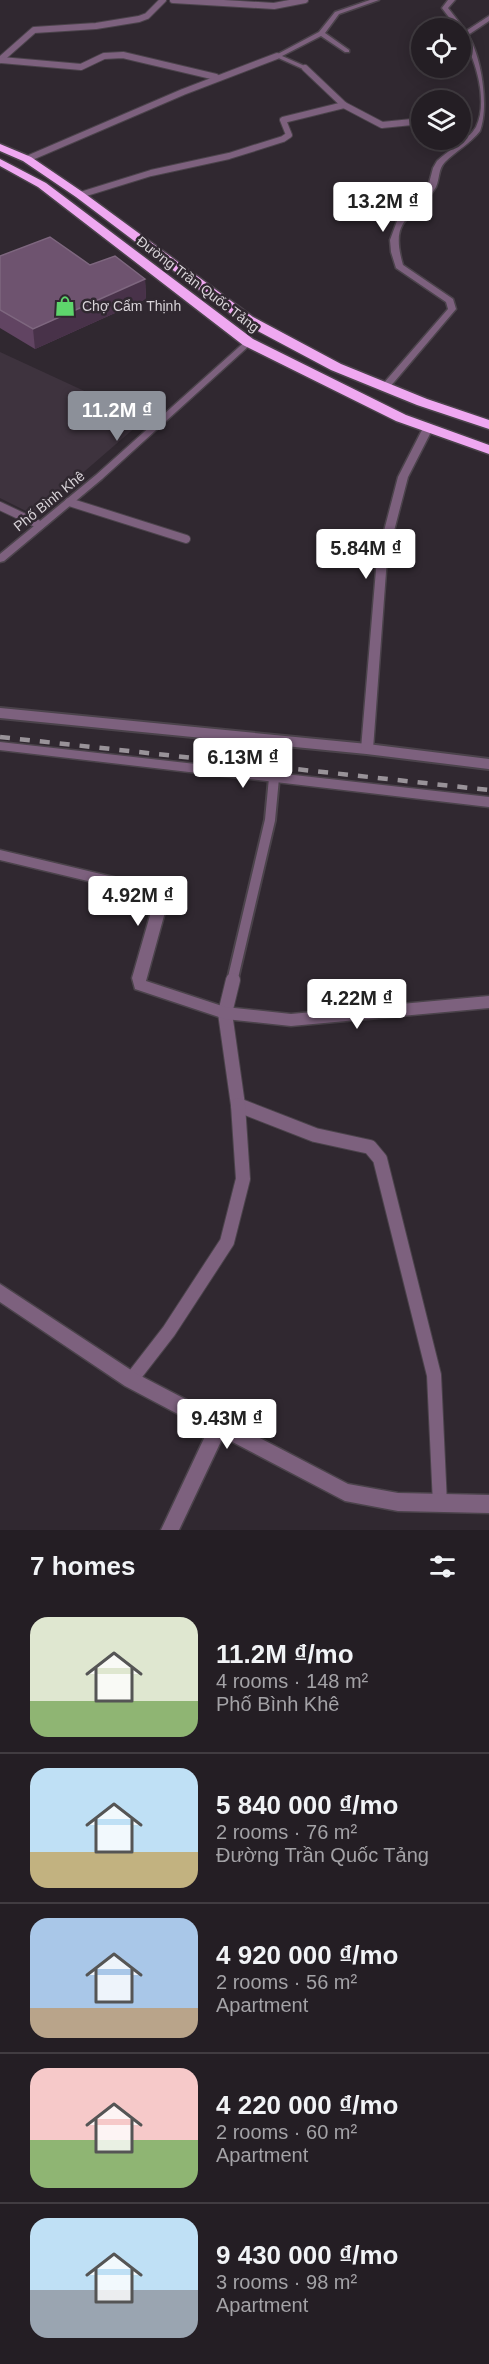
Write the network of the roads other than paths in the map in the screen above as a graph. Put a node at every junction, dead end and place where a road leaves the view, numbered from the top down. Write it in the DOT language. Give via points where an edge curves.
graph roads {
  1 [pos="163,0"];
  2 [pos="173,0"];
  3 [pos="305,0"];
  4 [pos="376,0"];
  5 [pos="452,0"];
  6 [pos="453,18"];
  7 [pos="489,18"];
  8 [pos="471,31"];
  9 [pos="321,33"];
  10 [pos="471,45"];
  11 [pos="347,51"];
  12 [pos="277,56"];
  13 [pos="0,60"];
  14 [pos="305,68"];
  15 [pos="216,77"];
  16 [pos="344,105"];
  17 [pos="411,121"];
  18 [pos="471,131"];
  19 [pos="0,147"];
  20 [pos="452,150"];
  21 [pos="27,159"];
  22 [pos="2,165"];
  23 [pos="80,195"];
  24 [pos="150,247"];
  25 [pos="132,253"];
  26 [pos="248,342"];
  27 [pos="386,386"];
  28 [pos="489,425"];
  29 [pos="428,428"];
  30 [pos="489,450"];
  31 [pos="69,502"];
  32 [pos="0,506"];
  33 [pos="40,525"];
  34 [pos="186,539"];
  35 [pos="0,559"];
  36 [pos="0,713"];
  37 [pos="0,746"];
  38 [pos="367,749"];
  39 [pos="489,764"];
  40 [pos="274,778"];
  41 [pos="489,802"];
  42 [pos="0,855"];
  43 [pos="489,1002"];
  44 [pos="225,1013"];
  45 [pos="238,1105"];
  46 [pos="0,1292"];
  47 [pos="131,1380"];
  48 [pos="219,1426"];
  49 [pos="440,1503"];
  50 [pos="489,1504"];
  51 [pos="170,1530"];
  1 -- 13 [label="lane" via="139,19 34,30"];
  2 -- 3 [label="lane" via="274,6"];
  4 -- 9 [label="street" via="338,13"];
  5 -- 6 [label="street" via="445,8"];
  7 -- 8 [label="street"];
  9 -- 11 [label="street"];
  9 -- 12 [label="street"];
  10 -- 18 [label="street" via="484,72 480,124"];
  12 -- 14 [label="street"];
  12 -- 15 [label="lane"];
  13 -- 15 [label="lane" via="81,67 104,57 123,55"];
  14 -- 16 [label="lane"];
  15 -- 21 [label="lane"];
  16 -- 17 [label="lane" via="388,126"];
  16 -- 23 [label="lane" via="283,120 289,135 284,140"];
  19 -- 21 [label="highway, Đường Trần Quốc Tảng"];
  20 -- 27 [label="street" via="440,163 431,187 403,215 395,242 399,266 450,301 452,309"];
  21 -- 23 [label="highway, Đường Trần Quốc Tảng"];
  22 -- 25 [label="highway, Đường Trần Quốc Tảng" via="42,185"];
  23 -- 24 [label="highway, Đường Trần Quốc Tảng"];
  24 -- 25 [label="highway"];
  24 -- 27 [label="highway, Đường Trần Quốc Tảng" via="248,320 336,367"];
  25 -- 26 [label="highway, Đường Trần Quốc Tảng"];
  26 -- 29 [label="highway, Đường Trần Quốc Tảng"];
  26 -- 31 [label="street, Phố Bình Khê"];
  27 -- 28 [label="highway, Đường Trần Quốc Tảng"];
  29 -- 30 [label="highway, Đường Trần Quốc Tảng"];
  29 -- 38 [label="street" via="403,477 382,558"];
  31 -- 33 [label="street, Phố Bình Khê"];
  31 -- 34 [label="lane"];
  32 -- 33 [label="lane"];
  33 -- 35 [label="street, Phố Bình Khê"];
  36 -- 38 [label="lane"];
  37 -- 40 [label="street"];
  38 -- 39 [label="lane"];
  40 -- 41 [label="street"];
  40 -- 44 [label="lane" via="270,820"];
  42 -- 44 [label="street" via="142,889 154,898 158,912 140,985"];
  43 -- 44 [label="street" via="291,1020"];
  44 -- 45 [label="lane"];
  45 -- 47 [label="lane" via="243,1179 227,1242 169,1331"];
  45 -- 49 [label="lane" via="315,1135 370,1147 380,1159 434,1376"];
  46 -- 47 [label="street"];
  47 -- 48 [label="street"];
  48 -- 49 [label="street" via="345,1492 365,1498"];
  48 -- 51 [label="street"];
  49 -- 50 [label="street"];
}
